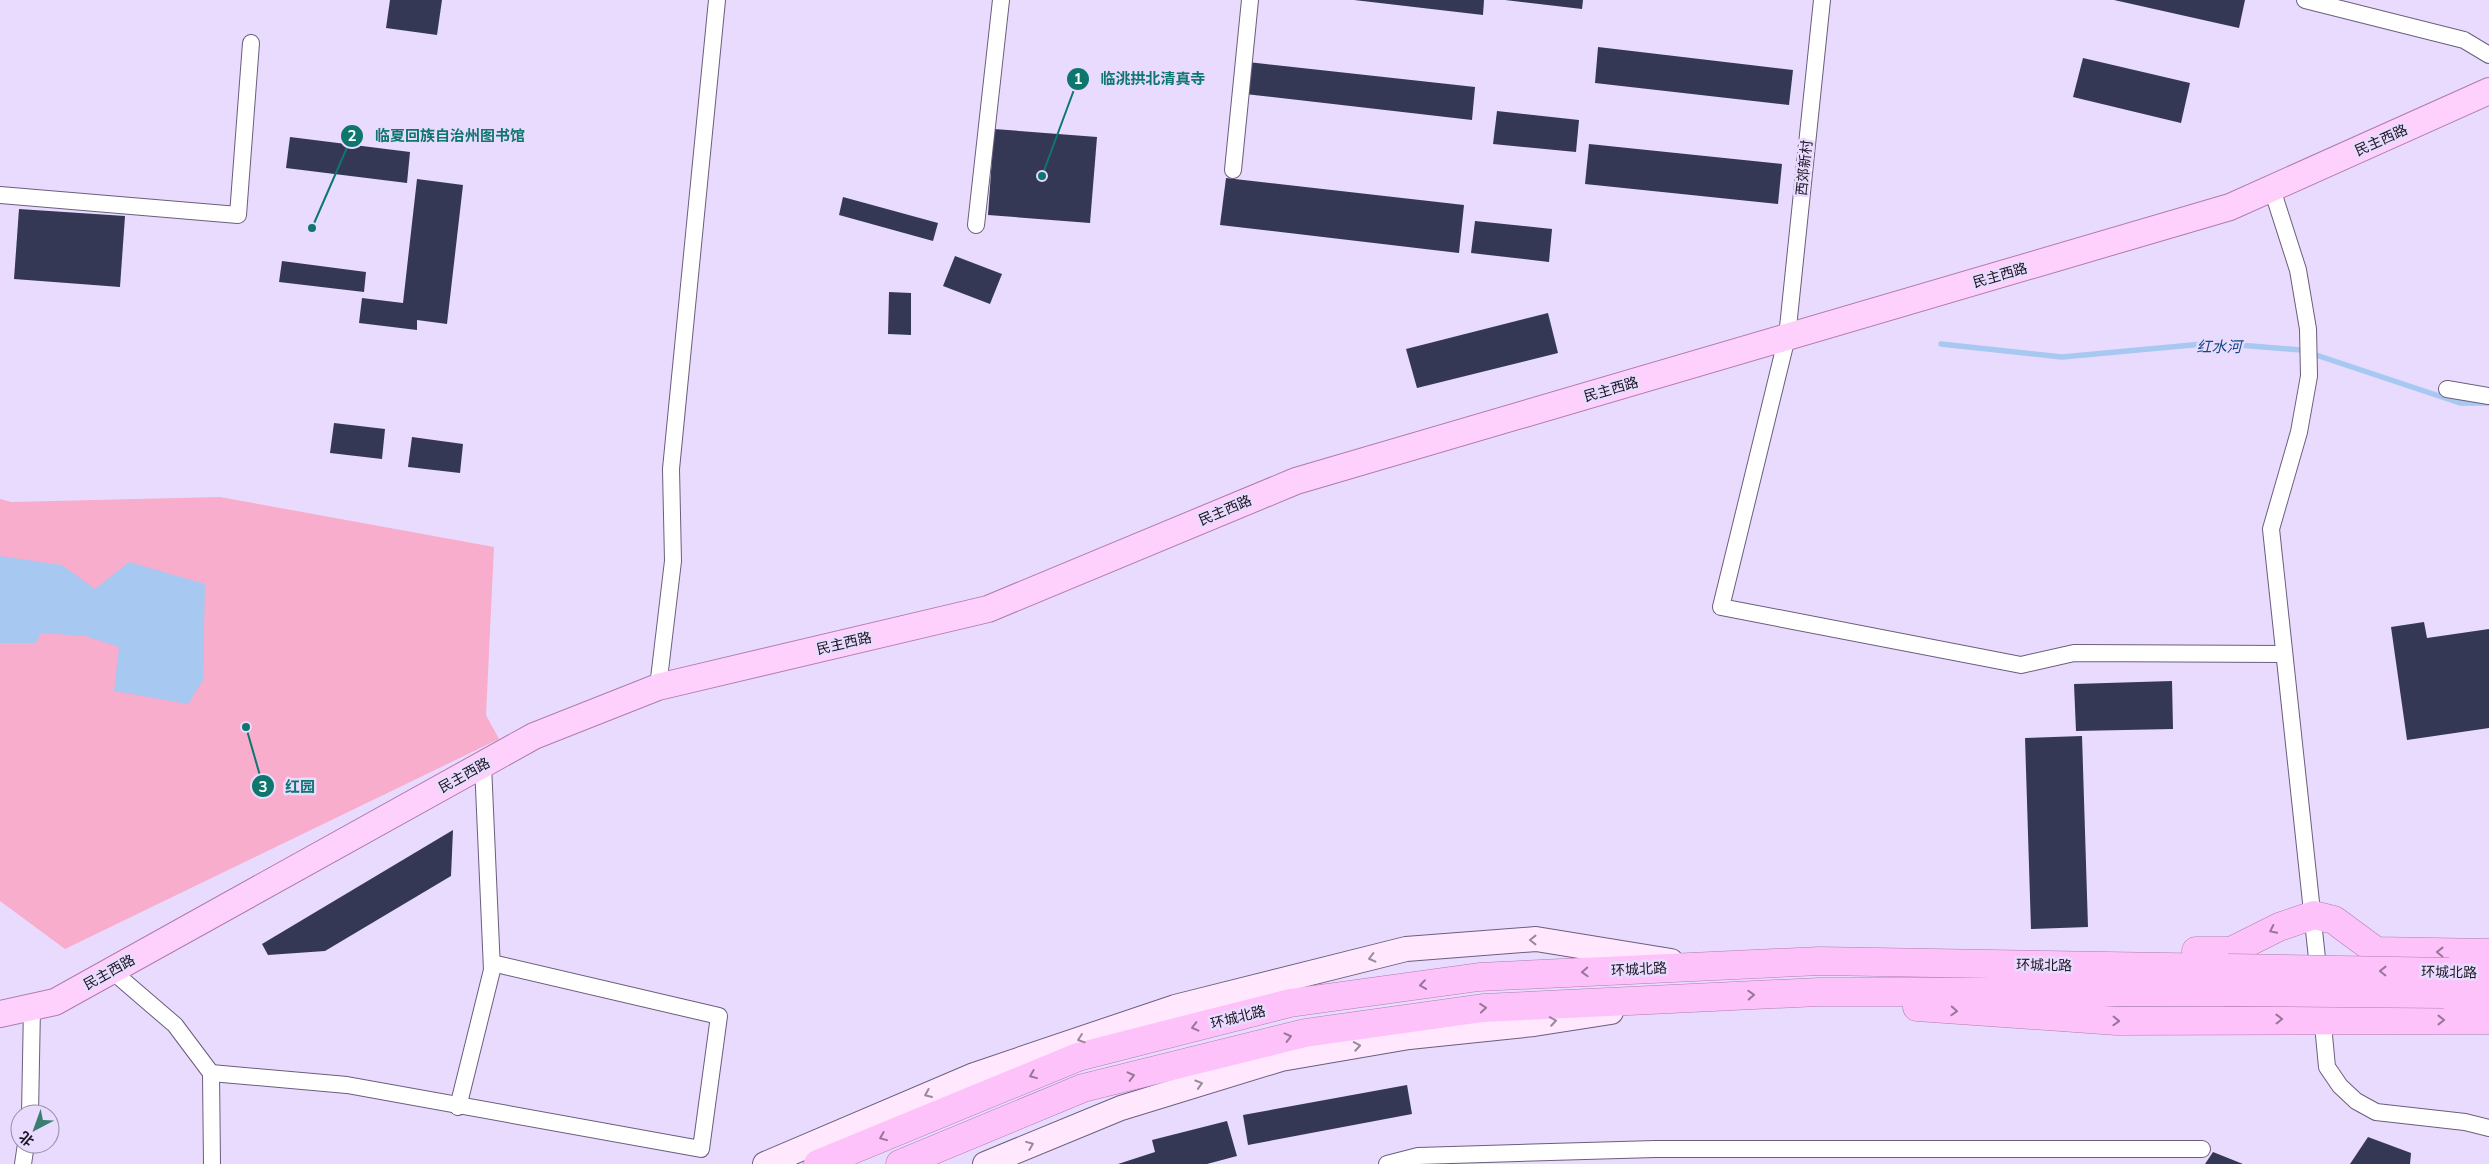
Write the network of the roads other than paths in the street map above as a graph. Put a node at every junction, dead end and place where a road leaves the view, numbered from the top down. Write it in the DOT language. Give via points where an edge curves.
graph roads {
  1 [pos="717,0"];
  2 [pos="1001,0"];
  3 [pos="1250,0"];
  4 [pos="1822,0"];
  5 [pos="2305,0"];
  6 [pos="251,43"];
  7 [pos="2489,55"];
  8 [pos="2489,92"];
  9 [pos="1233,170"];
  10 [pos="2272,189"];
  11 [pos="0,195"];
  12 [pos="976,225"];
  13 [pos="1787,337"];
  14 [pos="2447,389"];
  15 [pos="2489,396"];
  16 [pos="2284,654"];
  17 [pos="658,687"];
  18 [pos="483,764"];
  19 [pos="2314,915"];
  20 [pos="2489,953"];
  21 [pos="492,963"];
  22 [pos="1746,964"];
  23 [pos="1702,966"];
  24 [pos="112,970"];
  25 [pos="2489,973"];
  26 [pos="2226,980"];
  27 [pos="1819,992"];
  28 [pos="2489,994"];
  29 [pos="1707,997"];
  30 [pos="32,1007"];
  31 [pos="0,1014"];
  32 [pos="2322,1019"];
  33 [pos="2489,1020"];
  34 [pos="210,1074"];
  35 [pos="30,1104"];
  36 [pos="458,1107"];
  37 [pos="2489,1128"];
  38 [pos="2202,1149"];
  39 [pos="212,1164"];
  40 [pos="764,1164"];
  41 [pos="818,1164"];
  42 [pos="900,1164"];
  43 [pos="985,1164"];
  44 [pos="1388,1164"];
  1 -- 17 [label="street" via="671,469 673,561"];
  2 -- 12 [label="street"];
  3 -- 9 [label="street"];
  4 -- 13 [label="street, 西郊新村"];
  5 -- 7 [label="street" via="2464,40"];
  6 -- 11 [label="street" via="238,215"];
  8 -- 10 [label="main road, 民主西路"];
  10 -- 13 [label="main road, 民主西路" via="2230,207"];
  10 -- 16 [label="street" via="2298,270 2308,329 2309,376 2299,432 2271,529"];
  13 -- 16 [label="street, 西郊新村" via="1721,607 2021,666 2074,653"];
  13 -- 17 [label="main road, 民主西路" via="1296,481 988,609"];
  14 -- 15 [label="street"];
  16 -- 19 [label="street"];
  17 -- 18 [label="main road, 民主西路" via="534,736"];
  18 -- 21 [label="street"];
  18 -- 24 [label="main road, 民主西路"];
  20 -- 19 [label="highway, one-way" via="2376,951 2334,920"];
  19 -- 22 [label="highway, one-way" via="2279,927 2231,951 1814,948"];
  19 -- 32 [label="street"];
  21 -- 36 [label="street"];
  21 -- 36 [label="street" via="719,1016 701,1149"];
  22 -- 23 [label="highway, 环城北路"];
  22 -- 26 [label="highway, 环城北路" via="1820,961"];
  23 -- 40 [label="main road, one-way" via="1536,939 1406,949 1139,1019 974,1075"];
  23 -- 41 [label="highway, 环城北路, one-way" via="1480,977 1290,1003 1078,1057"];
  24 -- 30 [label="main road, 民主西路" via="55,1002"];
  24 -- 34 [label="street" via="175,1025"];
  25 -- 26 [label="highway, 环城北路, one-way, bridge"];
  26 -- 27 [label="highway, 环城北路"];
  26 -- 28 [label="highway, 环城北路, bridge"];
  29 -- 27 [label="highway, 环城北路, one-way"];
  27 -- 32 [label="highway, one-way" via="1938,1010 2117,1021"];
  42 -- 29 [label="highway, 环城北路, one-way" via="1083,1088 1306,1032 1483,1008"];
  43 -- 29 [label="main road, one-way" via="1121,1108 1281,1059 1409,1037 1534,1024"];
  30 -- 31 [label="main road, 民主西路"];
  30 -- 35 [label="street"];
  32 -- 33 [label="highway, one-way"];
  32 -- 37 [label="street" via="2327,1067 2356,1101 2376,1112 2465,1122"];
  34 -- 36 [label="street" via="347,1085"];
  34 -- 39 [label="street"];
  38 -- 44 [label="street" via="1655,1149 1418,1156"];
}
